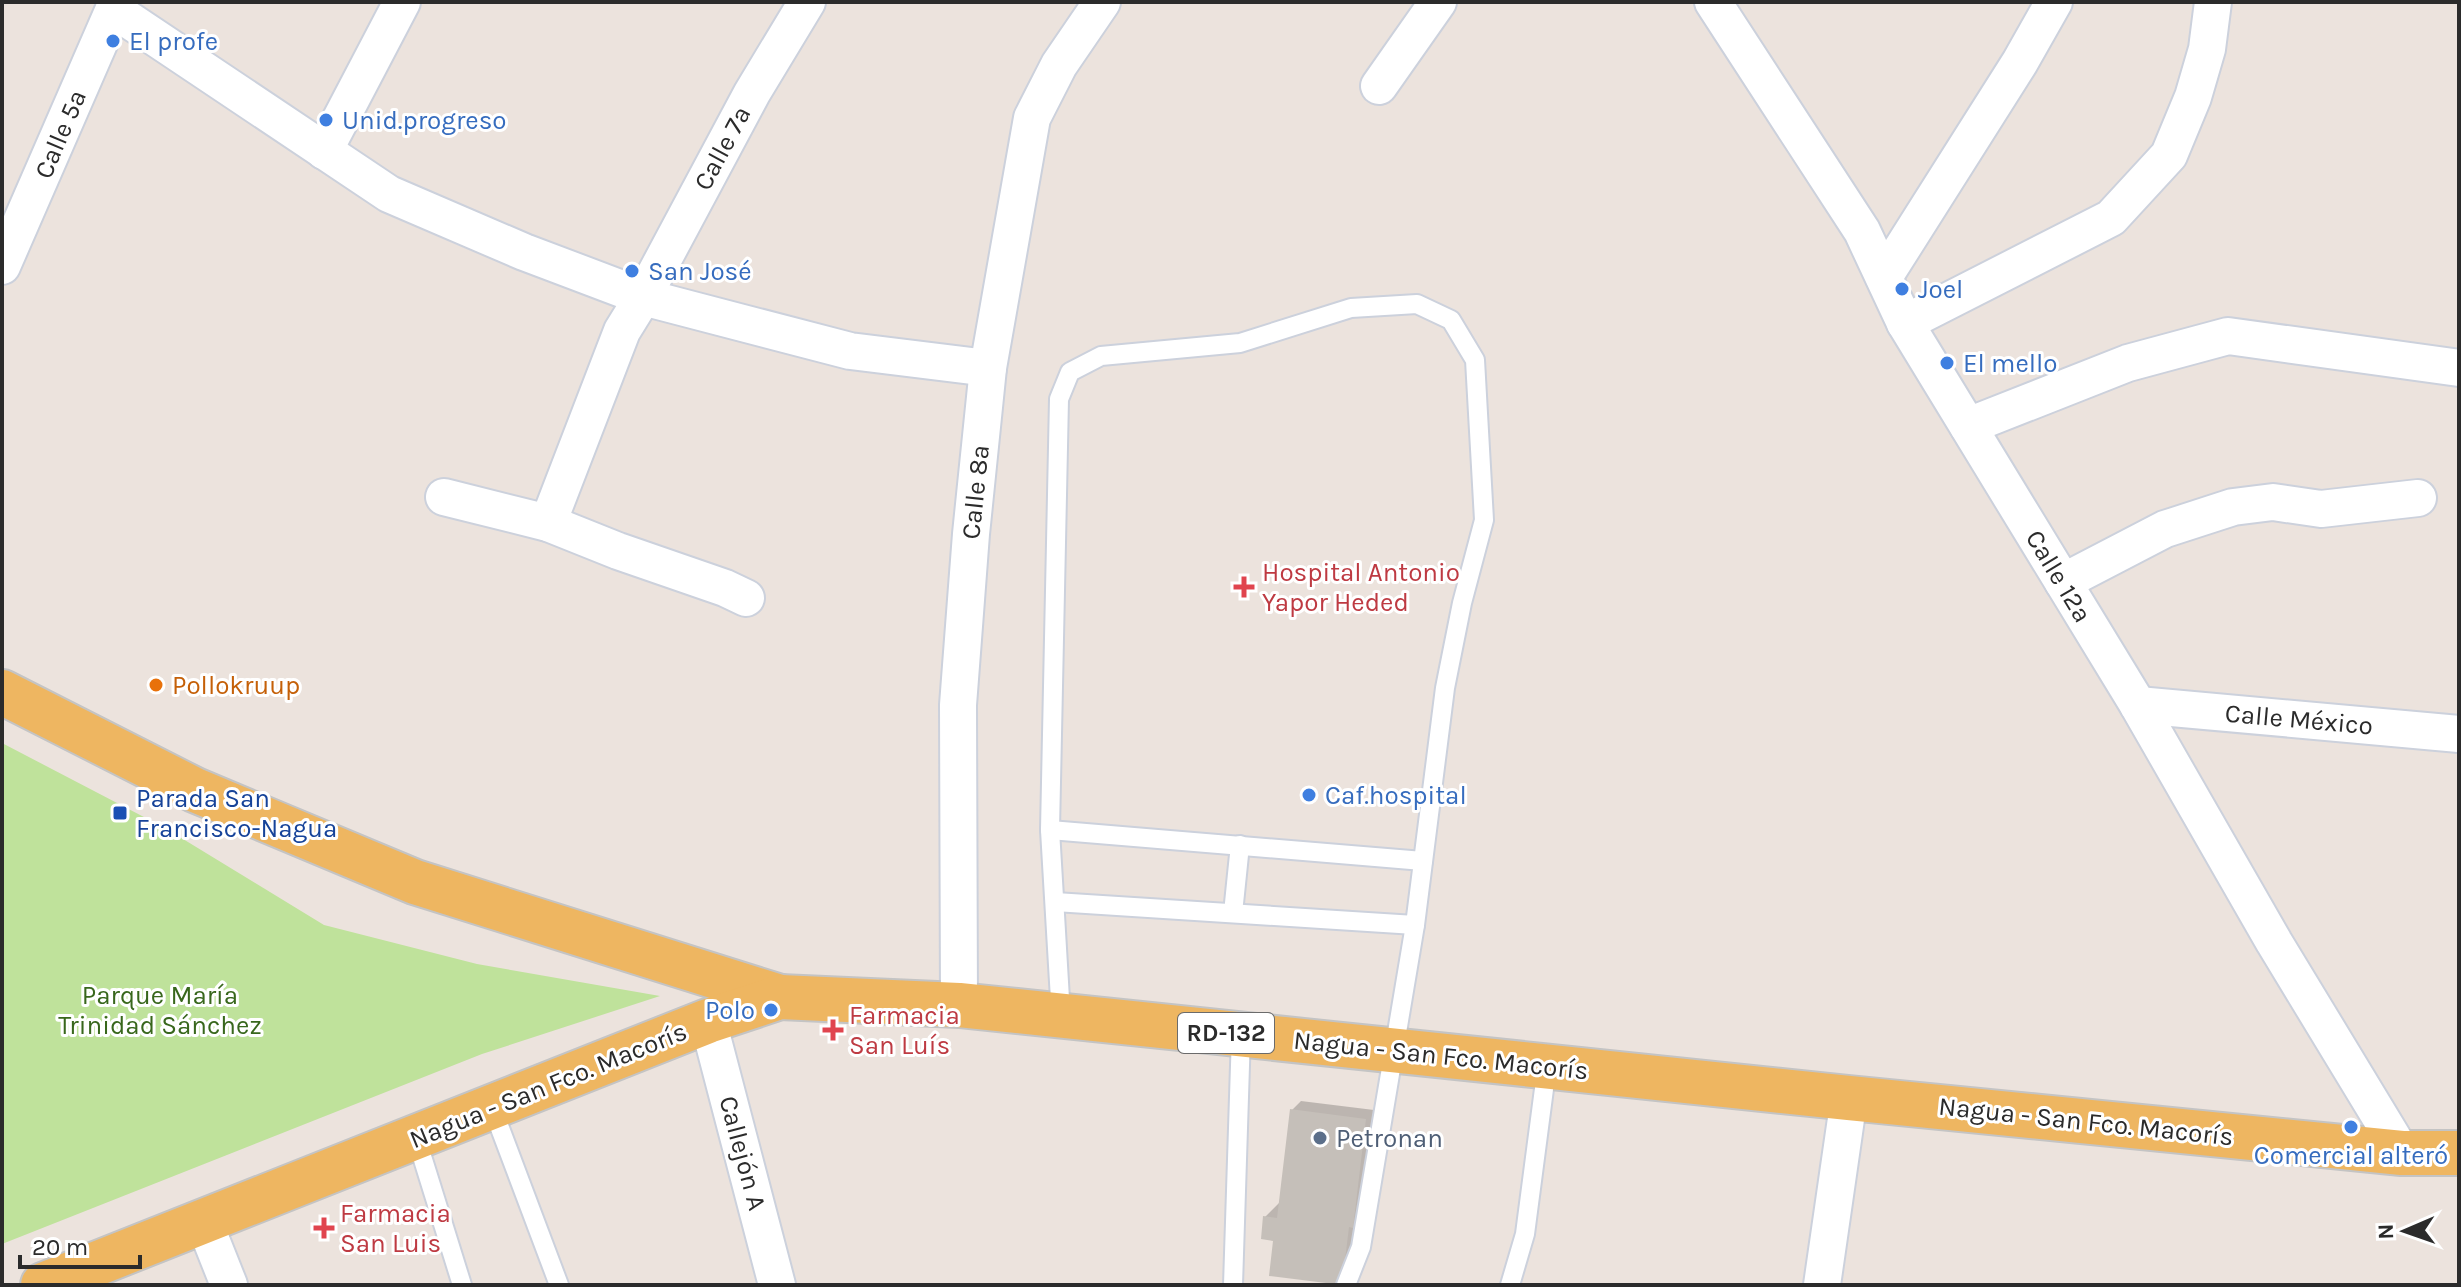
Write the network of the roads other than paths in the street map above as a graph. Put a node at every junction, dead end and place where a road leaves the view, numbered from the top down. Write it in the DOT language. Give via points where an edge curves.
graph roads {
  1 [pos="402,2"];
  2 [pos="807,2"];
  3 [pos="1102,2"];
  4 [pos="1438,2"];
  5 [pos="1713,2"];
  6 [pos="2054,2"];
  7 [pos="2213,2"];
  8 [pos="115,6"];
  9 [pos="1379,86"];
  10 [pos="324,151"];
  11 [pos="2,266"];
  12 [pos="1884,277"];
  13 [pos="643,297"];
  14 [pos="1905,323"];
  15 [pos="988,368"];
  16 [pos="2459,368"];
  17 [pos="1968,426"];
  18 [pos="444,497"];
  19 [pos="2418,498"];
  20 [pos="548,523"];
  21 [pos="2063,582"];
  22 [pos="746,598"];
  23 [pos="2,692"];
  24 [pos="2138,705"];
  25 [pos="2459,734"];
  26 [pos="1050,830"];
  27 [pos="1240,845"];
  28 [pos="1423,861"];
  29 [pos="1055,902"];
  30 [pos="1233,913"];
  31 [pos="1415,925"];
  32 [pos="780,997"];
  33 [pos="959,1005"];
  34 [pos="1061,1016"];
  35 [pos="708,1021"];
  36 [pos="1241,1034"];
  37 [pos="1394,1050"];
  38 [pos="1547,1066"];
  39 [pos="1849,1098"];
  40 [pos="492,1107"];
  41 [pos="416,1137"];
  42 [pos="2402,1153"];
  43 [pos="2459,1153"];
  44 [pos="204,1222"];
  45 [pos="43,1285"];
  46 [pos="229,1285"];
  47 [pos="462,1285"];
  48 [pos="559,1285"];
  49 [pos="777,1285"];
  50 [pos="1233,1285"];
  51 [pos="1346,1285"];
  52 [pos="1510,1285"];
  53 [pos="1822,1285"];
  1 -- 10 [label="street"];
  2 -- 13 [label="street, Calle 7ª"];
  3 -- 15 [label="street, Calle 8ª" via="1059,65 1032,118"];
  4 -- 9 [label="street"];
  5 -- 12 [label="street, Calle 12ª" via="1862,231"];
  6 -- 12 [label="street"];
  7 -- 14 [label="street" via="2197,85 2169,155 2111,218"];
  8 -- 10 [label="street"];
  8 -- 11 [label="street, Calle 5ª"];
  10 -- 13 [label="street" via="389,194"];
  12 -- 14 [label="street, Calle 12ª"];
  13 -- 15 [label="street" via="850,351"];
  13 -- 20 [label="street, Calle 7ª" via="622,331"];
  14 -- 17 [label="street, Calle 12ª"];
  15 -- 33 [label="street, Calle 8ª" via="958,705"];
  16 -- 17 [label="street" via="2228,336 2128,363"];
  17 -- 21 [label="street, Calle 12ª"];
  18 -- 20 [label="street"];
  19 -- 21 [label="street" via="2321,509 2273,502 2233,507 2165,529"];
  20 -- 22 [label="street"];
  21 -- 24 [label="street, Calle 12ª"];
  23 -- 32 [label="main road" via="195,790 415,882"];
  24 -- 25 [label="street, Calle México"];
  24 -- 42 [label="street, Calle 12ª"];
  26 -- 27 [label="lane"];
  26 -- 28 [label="lane" via="1059,399 1070,372 1101,356 1240,343 1351,308 1417,304 1451,320 1475,360 1484,520 1445,688"];
  26 -- 29 [label="lane"];
  27 -- 28 [label="lane"];
  27 -- 30 [label="lane"];
  28 -- 31 [label="lane"];
  29 -- 30 [label="lane"];
  29 -- 34 [label="lane"];
  30 -- 31 [label="lane"];
  31 -- 37 [label="lane"];
  32 -- 33 [label="main road, Nagua - San Fco. Macorís / RD-132"];
  32 -- 35 [label="main road, Nagua - San Fco. Macorís / RD-132"];
  33 -- 34 [label="main road, Nagua - San Fco. Macorís / RD-132"];
  34 -- 36 [label="main road, Nagua - San Fco. Macorís / RD-132"];
  35 -- 40 [label="main road, Nagua - San Fco. Macorís / RD-132"];
  35 -- 49 [label="street, Callejón A"];
  36 -- 37 [label="main road, Nagua - San Fco. Macorís / RD-132"];
  36 -- 50 [label="lane"];
  37 -- 38 [label="main road, Nagua - San Fco. Macorís / RD-132"];
  37 -- 51 [label="lane" via="1361,1247"];
  38 -- 39 [label="main road, Nagua - San Fco. Macorís / RD-132"];
  38 -- 52 [label="lane" via="1525,1234"];
  39 -- 42 [label="main road, Nagua - San Fco. Macorís / RD-132"];
  39 -- 53 [label="street"];
  40 -- 41 [label="main road, Nagua - San Fco. Macorís / RD-132"];
  40 -- 48 [label="lane"];
  41 -- 44 [label="main road, Nagua - San Fco. Macorís / RD-132"];
  41 -- 47 [label="lane"];
  42 -- 43 [label="main road, Nagua - San Fco. Macorís / RD-132"];
  44 -- 45 [label="main road, Nagua - San Fco. Macorís / RD-132"];
  44 -- 46 [label="street"];
}
